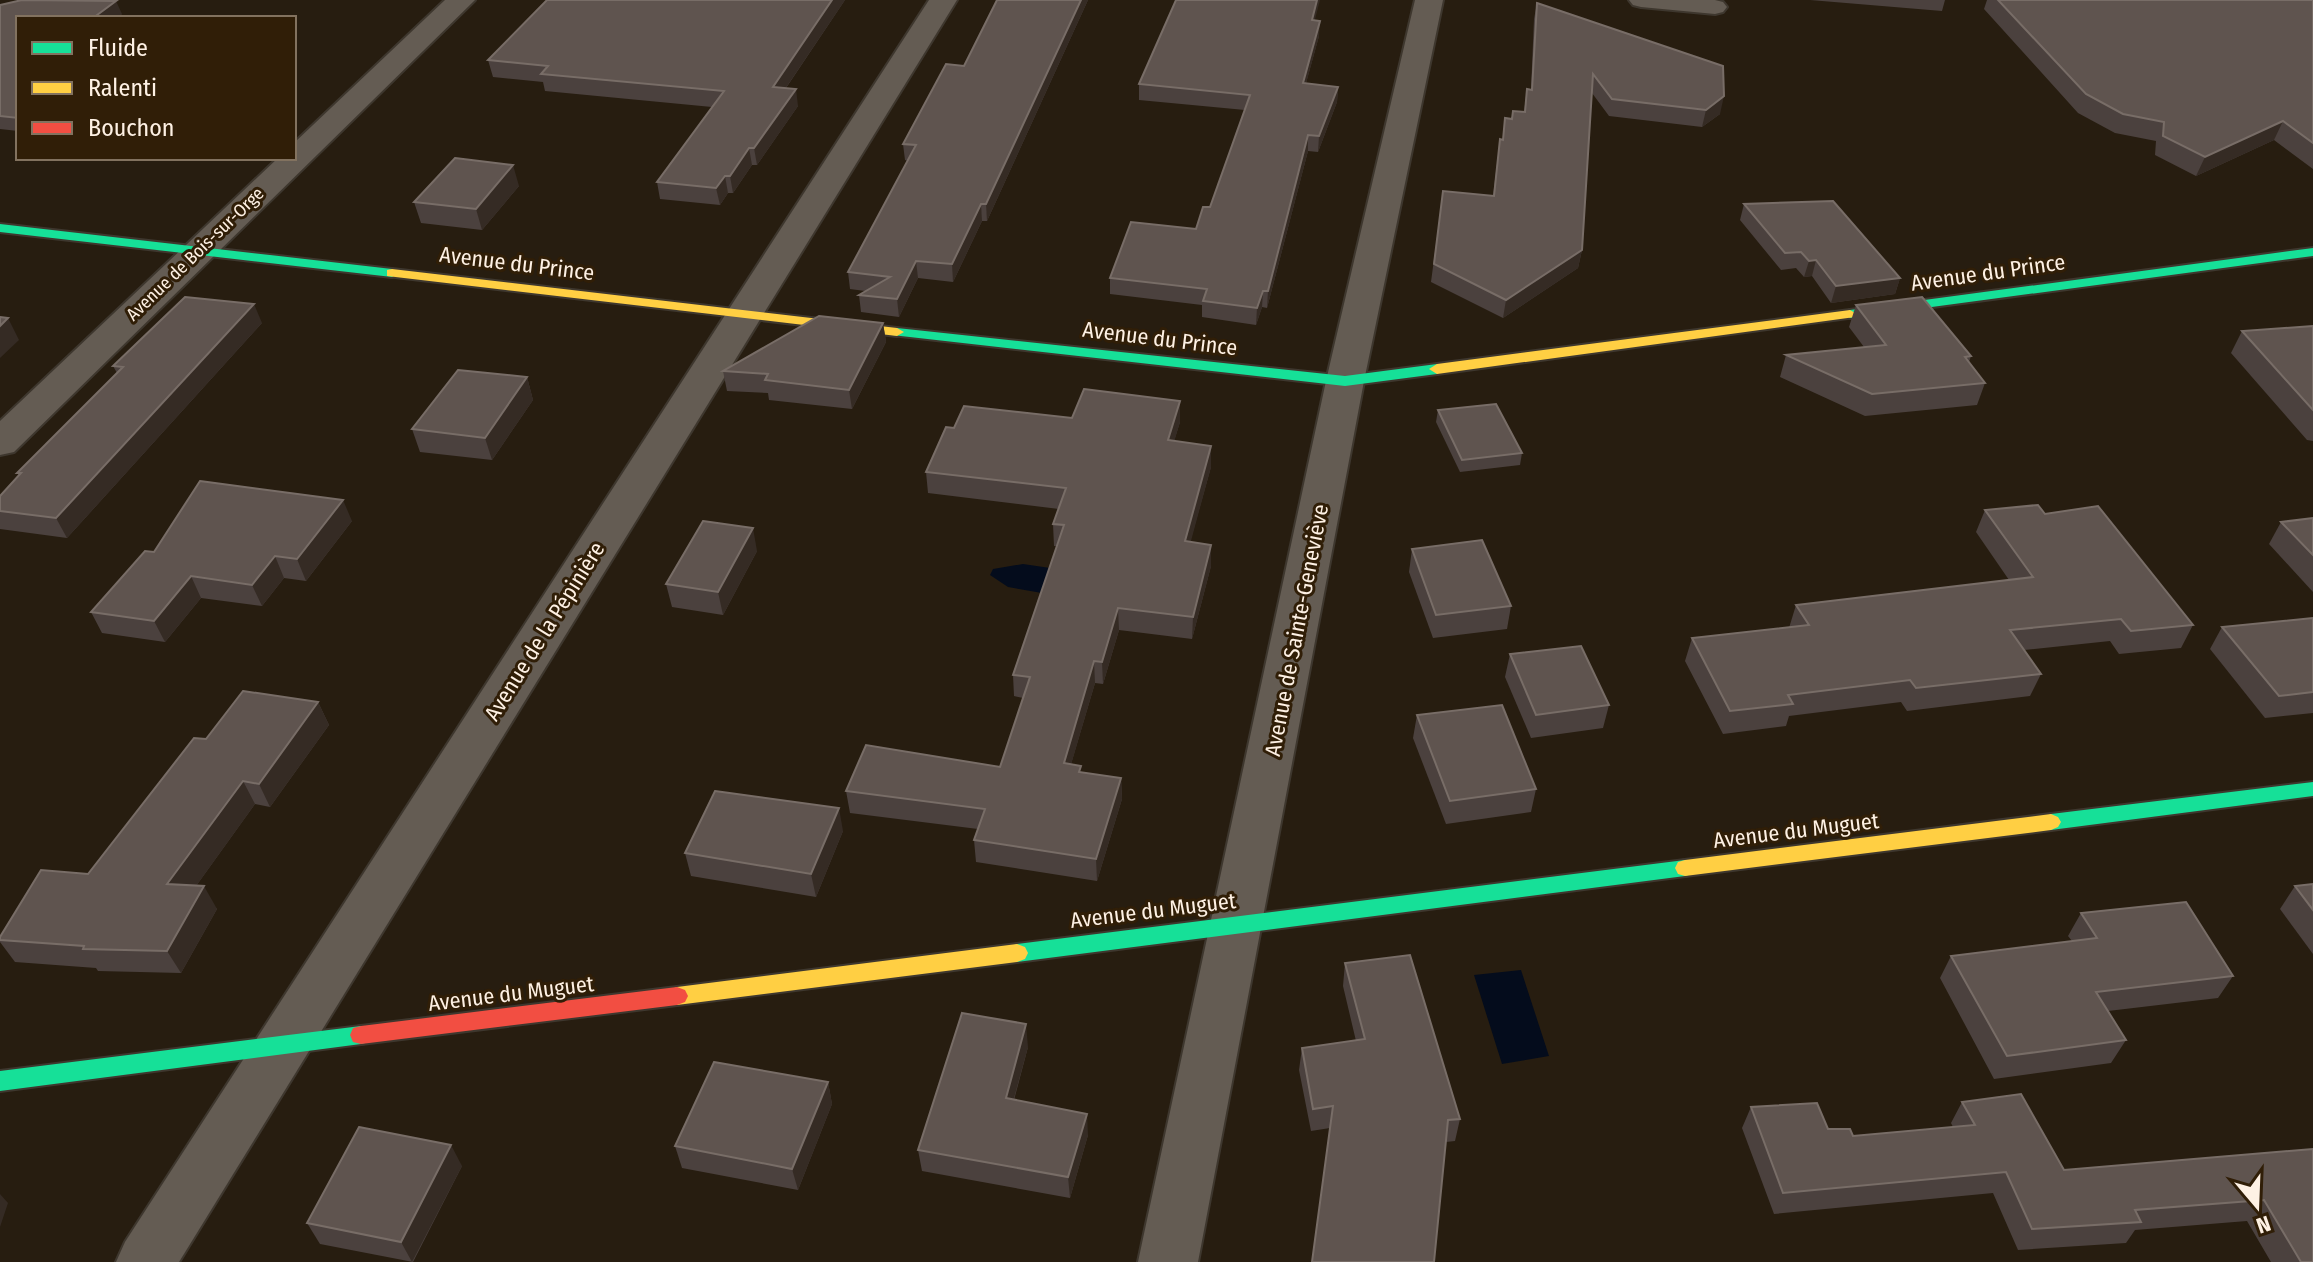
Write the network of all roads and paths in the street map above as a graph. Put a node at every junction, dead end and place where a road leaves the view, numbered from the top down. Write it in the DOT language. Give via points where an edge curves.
graph roads {
  1 [pos="461,0"];
  2 [pos="943,0"];
  3 [pos="1429,0"];
  4 [pos="1641,0"];
  5 [pos="1715,7"];
  6 [pos="296,157"];
  7 [pos="293,160"];
  8 [pos="0,228"];
  9 [pos="199,250"];
  10 [pos="2313,252"];
  11 [pos="746,313"];
  12 [pos="1345,381"];
  13 [pos="0,443"];
  14 [pos="2313,789"];
  15 [pos="1238,924"];
  16 [pos="280,1047"];
  17 [pos="0,1081"];
  18 [pos="146,1262"];
  19 [pos="1168,1262"];
  1 -- 6 [label="street, Avenue de Bois-sur-Orge"];
  2 -- 11 [label="street, Avenue de la Pépinière"];
  3 -- 12 [label="street, Avenue de Sainte-Geneviève"];
  4 -- 5 [label="lane"];
  7 -- 9 [label="street, Avenue de Bois-sur-Orge"];
  8 -- 9 [label="street, Avenue du Prince"];
  9 -- 11 [label="street, Avenue du Prince"];
  9 -- 13 [label="street, Avenue de Bois-sur-Orge"];
  10 -- 12 [label="street, Avenue du Prince"];
  11 -- 12 [label="street, Avenue du Prince"];
  11 -- 16 [label="street, Avenue de la Pépinière"];
  12 -- 15 [label="street, Avenue de Sainte-Geneviève"];
  14 -- 15 [label="street, Avenue du Muguet"];
  15 -- 16 [label="street, Avenue du Muguet"];
  15 -- 19 [label="street, Avenue de Sainte-Geneviève"];
  16 -- 17 [label="street, Avenue du Muguet"];
  16 -- 18 [label="street, Avenue de la Pépinière"];
}
